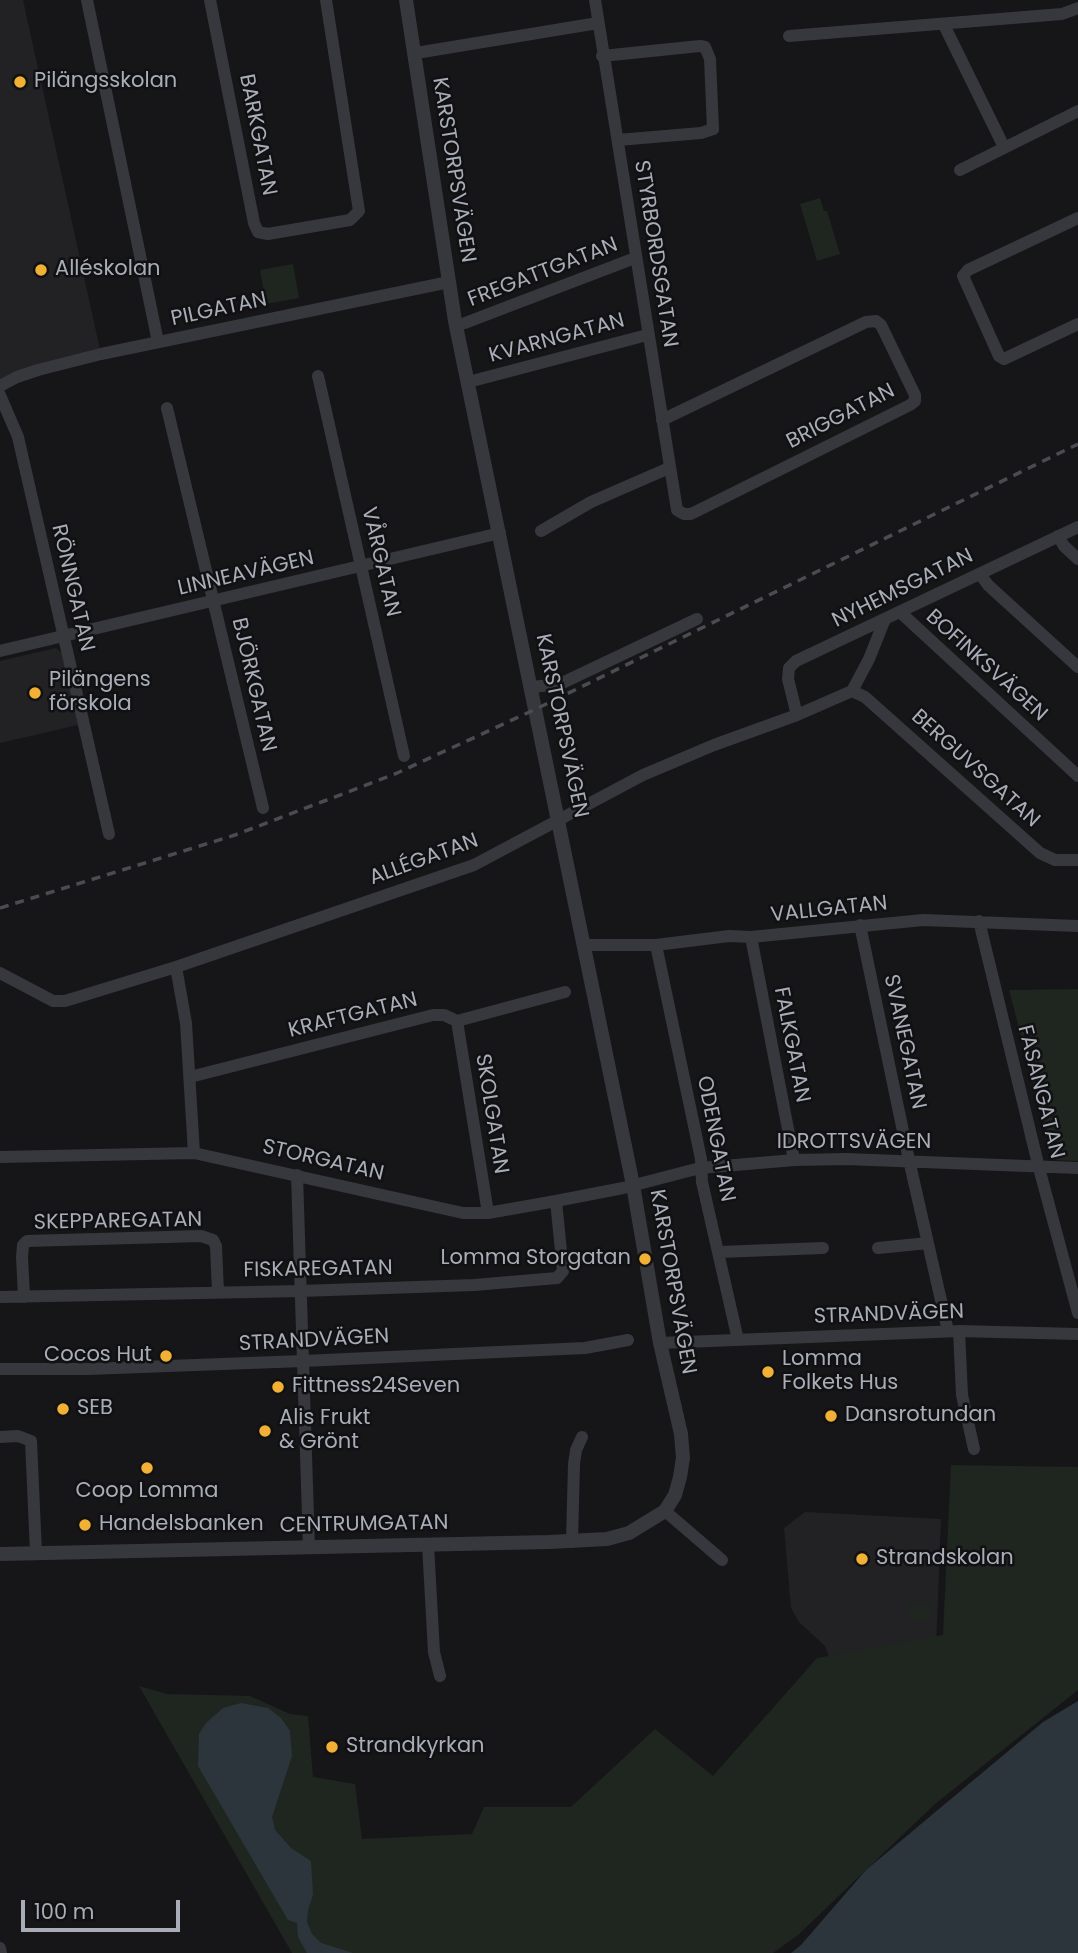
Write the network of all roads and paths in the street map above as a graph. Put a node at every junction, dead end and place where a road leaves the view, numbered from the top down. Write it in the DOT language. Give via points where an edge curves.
graph roads {
  1 [pos="87,0"];
  2 [pos="210,0"];
  3 [pos="326,0"];
  4 [pos="406,0"];
  5 [pos="595,0"];
  6 [pos="1078,8"];
  7 [pos="598,23"];
  8 [pos="944,24"];
  9 [pos="789,36"];
  10 [pos="422,52"];
  11 [pos="602,56"];
  12 [pos="1078,111"];
  13 [pos="618,140"];
  14 [pos="1004,148"];
  15 [pos="960,170"];
  16 [pos="1078,218"];
  17 [pos="635,258"];
  18 [pos="449,282"];
  19 [pos="465,323"];
  20 [pos="1078,324"];
  21 [pos="647,335"];
  22 [pos="158,342"];
  23 [pos="318,376"];
  24 [pos="476,380"];
  25 [pos="0,386"];
  26 [pos="0,395"];
  27 [pos="167,408"];
  28 [pos="662,420"];
  29 [pos="669,468"];
  30 [pos="679,512"];
  31 [pos="1078,527"];
  32 [pos="541,531"];
  33 [pos="500,533"];
  34 [pos="1058,536"];
  35 [pos="1078,559"];
  36 [pos="361,567"];
  37 [pos="980,574"];
  38 [pos="213,601"];
  39 [pos="900,612"];
  40 [pos="697,619"];
  41 [pos="885,619"];
  42 [pos="62,636"];
  43 [pos="0,651"];
  44 [pos="1078,667"];
  45 [pos="532,687"];
  46 [pos="852,691"];
  47 [pos="797,715"];
  48 [pos="404,756"];
  49 [pos="1078,776"];
  50 [pos="263,808"];
  51 [pos="559,820"];
  52 [pos="109,834"];
  53 [pos="1078,860"];
  54 [pos="979,921"];
  55 [pos="860,925"];
  56 [pos="1078,926"];
  57 [pos="751,937"];
  58 [pos="584,945"];
  59 [pos="656,945"];
  60 [pos="176,967"];
  61 [pos="0,973"];
  62 [pos="565,992"];
  63 [pos="457,1021"];
  64 [pos="190,1077"];
  65 [pos="194,1153"];
  66 [pos="0,1157"];
  67 [pos="794,1160"];
  68 [pos="909,1160"];
  69 [pos="700,1168"];
  70 [pos="1039,1168"];
  71 [pos="1078,1168"];
  72 [pos="297,1175"];
  73 [pos="633,1185"];
  74 [pos="556,1202"];
  75 [pos="488,1213"];
  76 [pos="928,1243"];
  77 [pos="823,1248"];
  78 [pos="877,1248"];
  79 [pos="719,1252"];
  80 [pos="301,1291"];
  81 [pos="218,1292"];
  82 [pos="0,1297"];
  83 [pos="24,1297"];
  84 [pos="1078,1312"];
  85 [pos="954,1331"];
  86 [pos="1078,1334"];
  87 [pos="628,1339"];
  88 [pos="738,1340"];
  89 [pos="660,1343"];
  90 [pos="303,1361"];
  91 [pos="0,1369"];
  92 [pos="0,1437"];
  93 [pos="582,1437"];
  94 [pos="974,1449"];
  95 [pos="665,1511"];
  96 [pos="572,1542"];
  97 [pos="428,1545"];
  98 [pos="309,1548"];
  99 [pos="36,1553"];
  100 [pos="0,1554"];
  101 [pos="722,1560"];
  102 [pos="440,1676"];
  103 [pos="0,1948"];
  104 [pos="1,1953"];
  1 -- 22 [label="street"];
  2 -- 3 [label="street, BARKGATAN" via="254,223 258,232 268,234 349,220 359,211"];
  4 -- 18 [label="street, KARSTORPSVÄGEN"];
  5 -- 7 [label="street, STYRBORDSGATAN"];
  6 -- 8 [label="street" via="1062,14"];
  7 -- 10 [label="street"];
  7 -- 11 [label="street, STYRBORDSGATAN"];
  8 -- 9 [label="street"];
  8 -- 14 [label="street"];
  11 -- 13 [label="street, STYRBORDSGATAN"];
  11 -- 13 [label="street" via="700,46 710,59 713,129"];
  12 -- 14 [label="street"];
  13 -- 17 [label="street, STYRBORDSGATAN"];
  14 -- 15 [label="street"];
  16 -- 20 [label="street" via="963,276 1004,359"];
  17 -- 19 [label="street, FREGATTGATAN"];
  17 -- 21 [label="street, STYRBORDSGATAN"];
  18 -- 22 [label="street, PILGATAN"];
  18 -- 33 [label="street, KARSTORPSVÄGEN"];
  21 -- 24 [label="street, KVARNGATAN"];
  21 -- 28 [label="street, STYRBORDSGATAN"];
  22 -- 25 [label="street, PILGATAN" via="38,370"];
  23 -- 36 [label="street, VÅRGATAN"];
  26 -- 42 [label="street, RÖNNGATAN" via="18,437"];
  27 -- 38 [label="street, BJÖRKGATAN"];
  28 -- 29 [label="street, STYRBORDSGATAN"];
  28 -- 30 [label="street, BRIGGATAN" via="876,321 915,395 909,405 691,513"];
  29 -- 30 [label="street, STYRBORDSGATAN"];
  29 -- 32 [label="street" via="597,499"];
  31 -- 34 [label="street, NYHEMSGATAN"];
  33 -- 36 [label="street, LINNEAVÄGEN"];
  33 -- 45 [label="street, KARSTORPSVÄGEN"];
  34 -- 35 [label="street"];
  34 -- 37 [label="street, NYHEMSGATAN"];
  36 -- 38 [label="street, LINNEAVÄGEN"];
  36 -- 48 [label="street, VÅRGATAN"];
  37 -- 39 [label="street, NYHEMSGATAN"];
  37 -- 44 [label="street"];
  38 -- 42 [label="street, LINNEAVÄGEN"];
  38 -- 50 [label="street, BJÖRKGATAN"];
  39 -- 41 [label="street, NYHEMSGATAN"];
  39 -- 49 [label="street, BOFINKSVÄGEN"];
  40 -- 45 [label="street" via="560,684"];
  41 -- 46 [label="street"];
  41 -- 47 [label="street, NYHEMSGATAN" via="789,668"];
  42 -- 43 [label="street, LINNEAVÄGEN"];
  42 -- 52 [label="street, RÖNNGATAN"];
  45 -- 51 [label="street, KARSTORPSVÄGEN"];
  46 -- 47 [label="street, ALLÉGATAN"];
  46 -- 53 [label="street, BERGUVSGATAN" via="865,697 1040,853 1055,860"];
  47 -- 51 [label="street, ALLÉGATAN" via="643,775"];
  51 -- 58 [label="street, KARSTORPSVÄGEN"];
  51 -- 60 [label="street, ALLÉGATAN" via="474,865"];
  54 -- 55 [label="street, VALLGATAN"];
  54 -- 56 [label="street, VALLGATAN"];
  54 -- 70 [label="street, FASANGATAN"];
  55 -- 57 [label="street, VALLGATAN"];
  55 -- 68 [label="street, SVANEGATAN"];
  57 -- 59 [label="street, VALLGATAN"];
  57 -- 67 [label="street, FALKGATAN"];
  58 -- 59 [label="street, VALLGATAN"];
  58 -- 73 [label="street, KARSTORPSVÄGEN"];
  59 -- 69 [label="street, ODENGATAN"];
  60 -- 61 [label="street, ALLÉGATAN" via="65,1001 53,1001"];
  60 -- 64 [label="street"];
  62 -- 63 [label="street, KRAFTGATAN"];
  63 -- 64 [label="street, KRAFTGATAN" via="433,1015"];
  63 -- 75 [label="street, SKOLGATAN"];
  64 -- 65 [label="street"];
  65 -- 66 [label="street, STORGATAN"];
  65 -- 72 [label="street, STORGATAN"];
  67 -- 68 [label="street, IDROTTSVÄGEN"];
  67 -- 69 [label="street, IDROTTSVÄGEN"];
  68 -- 70 [label="street, IDROTTSVÄGEN"];
  68 -- 76 [label="street, SVANEGATAN"];
  69 -- 73 [label="street, IDROTTSVÄGEN"];
  69 -- 79 [label="street, ODENGATAN"];
  70 -- 71 [label="street, IDROTTSVÄGEN"];
  70 -- 84 [label="street, FASANGATAN"];
  72 -- 75 [label="street, STORGATAN" via="463,1213"];
  72 -- 80 [label="street"];
  73 -- 74 [label="street, STORGATAN"];
  73 -- 89 [label="street, KARSTORPSVÄGEN"];
  74 -- 75 [label="street, STORGATAN"];
  74 -- 80 [label="street, FISKAREGATAN" via="563,1271 557,1278"];
  76 -- 78 [label="street"];
  76 -- 85 [label="street, SVANEGATAN"];
  77 -- 79 [label="street"];
  79 -- 88 [label="street, ODENGATAN"];
  80 -- 81 [label="street, FISKAREGATAN"];
  80 -- 90 [label="street"];
  81 -- 83 [label="street, FISKAREGATAN"];
  81 -- 83 [label="street, SKEPPAREGATAN" via="216,1245 201,1236 27,1241 22,1257"];
  82 -- 83 [label="street, FISKAREGATAN"];
  85 -- 86 [label="street, STRANDVÄGEN"];
  85 -- 88 [label="street, STRANDVÄGEN"];
  85 -- 94 [label="street, SVANEGATAN"];
  87 -- 90 [label="street, STRANDVÄGEN" via="585,1348"];
  88 -- 89 [label="street, STRANDVÄGEN"];
  89 -- 95 [label="street, KARSTORPSVÄGEN" via="683,1458 675,1495"];
  90 -- 91 [label="street, STRANDVÄGEN"];
  90 -- 98 [label="street"];
  92 -- 99 [label="street" via="31,1441"];
  93 -- 96 [label="street" via="574,1464"];
  95 -- 96 [label="street, CENTRUMGATAN" via="629,1534"];
  95 -- 101 [label="street"];
  96 -- 97 [label="street, CENTRUMGATAN"];
  97 -- 98 [label="street, CENTRUMGATAN"];
  97 -- 102 [label="street" via="434,1652"];
  98 -- 99 [label="street, CENTRUMGATAN"];
  99 -- 100 [label="street, CENTRUMGATAN"];
  103 -- 104 [label="street"];
}
